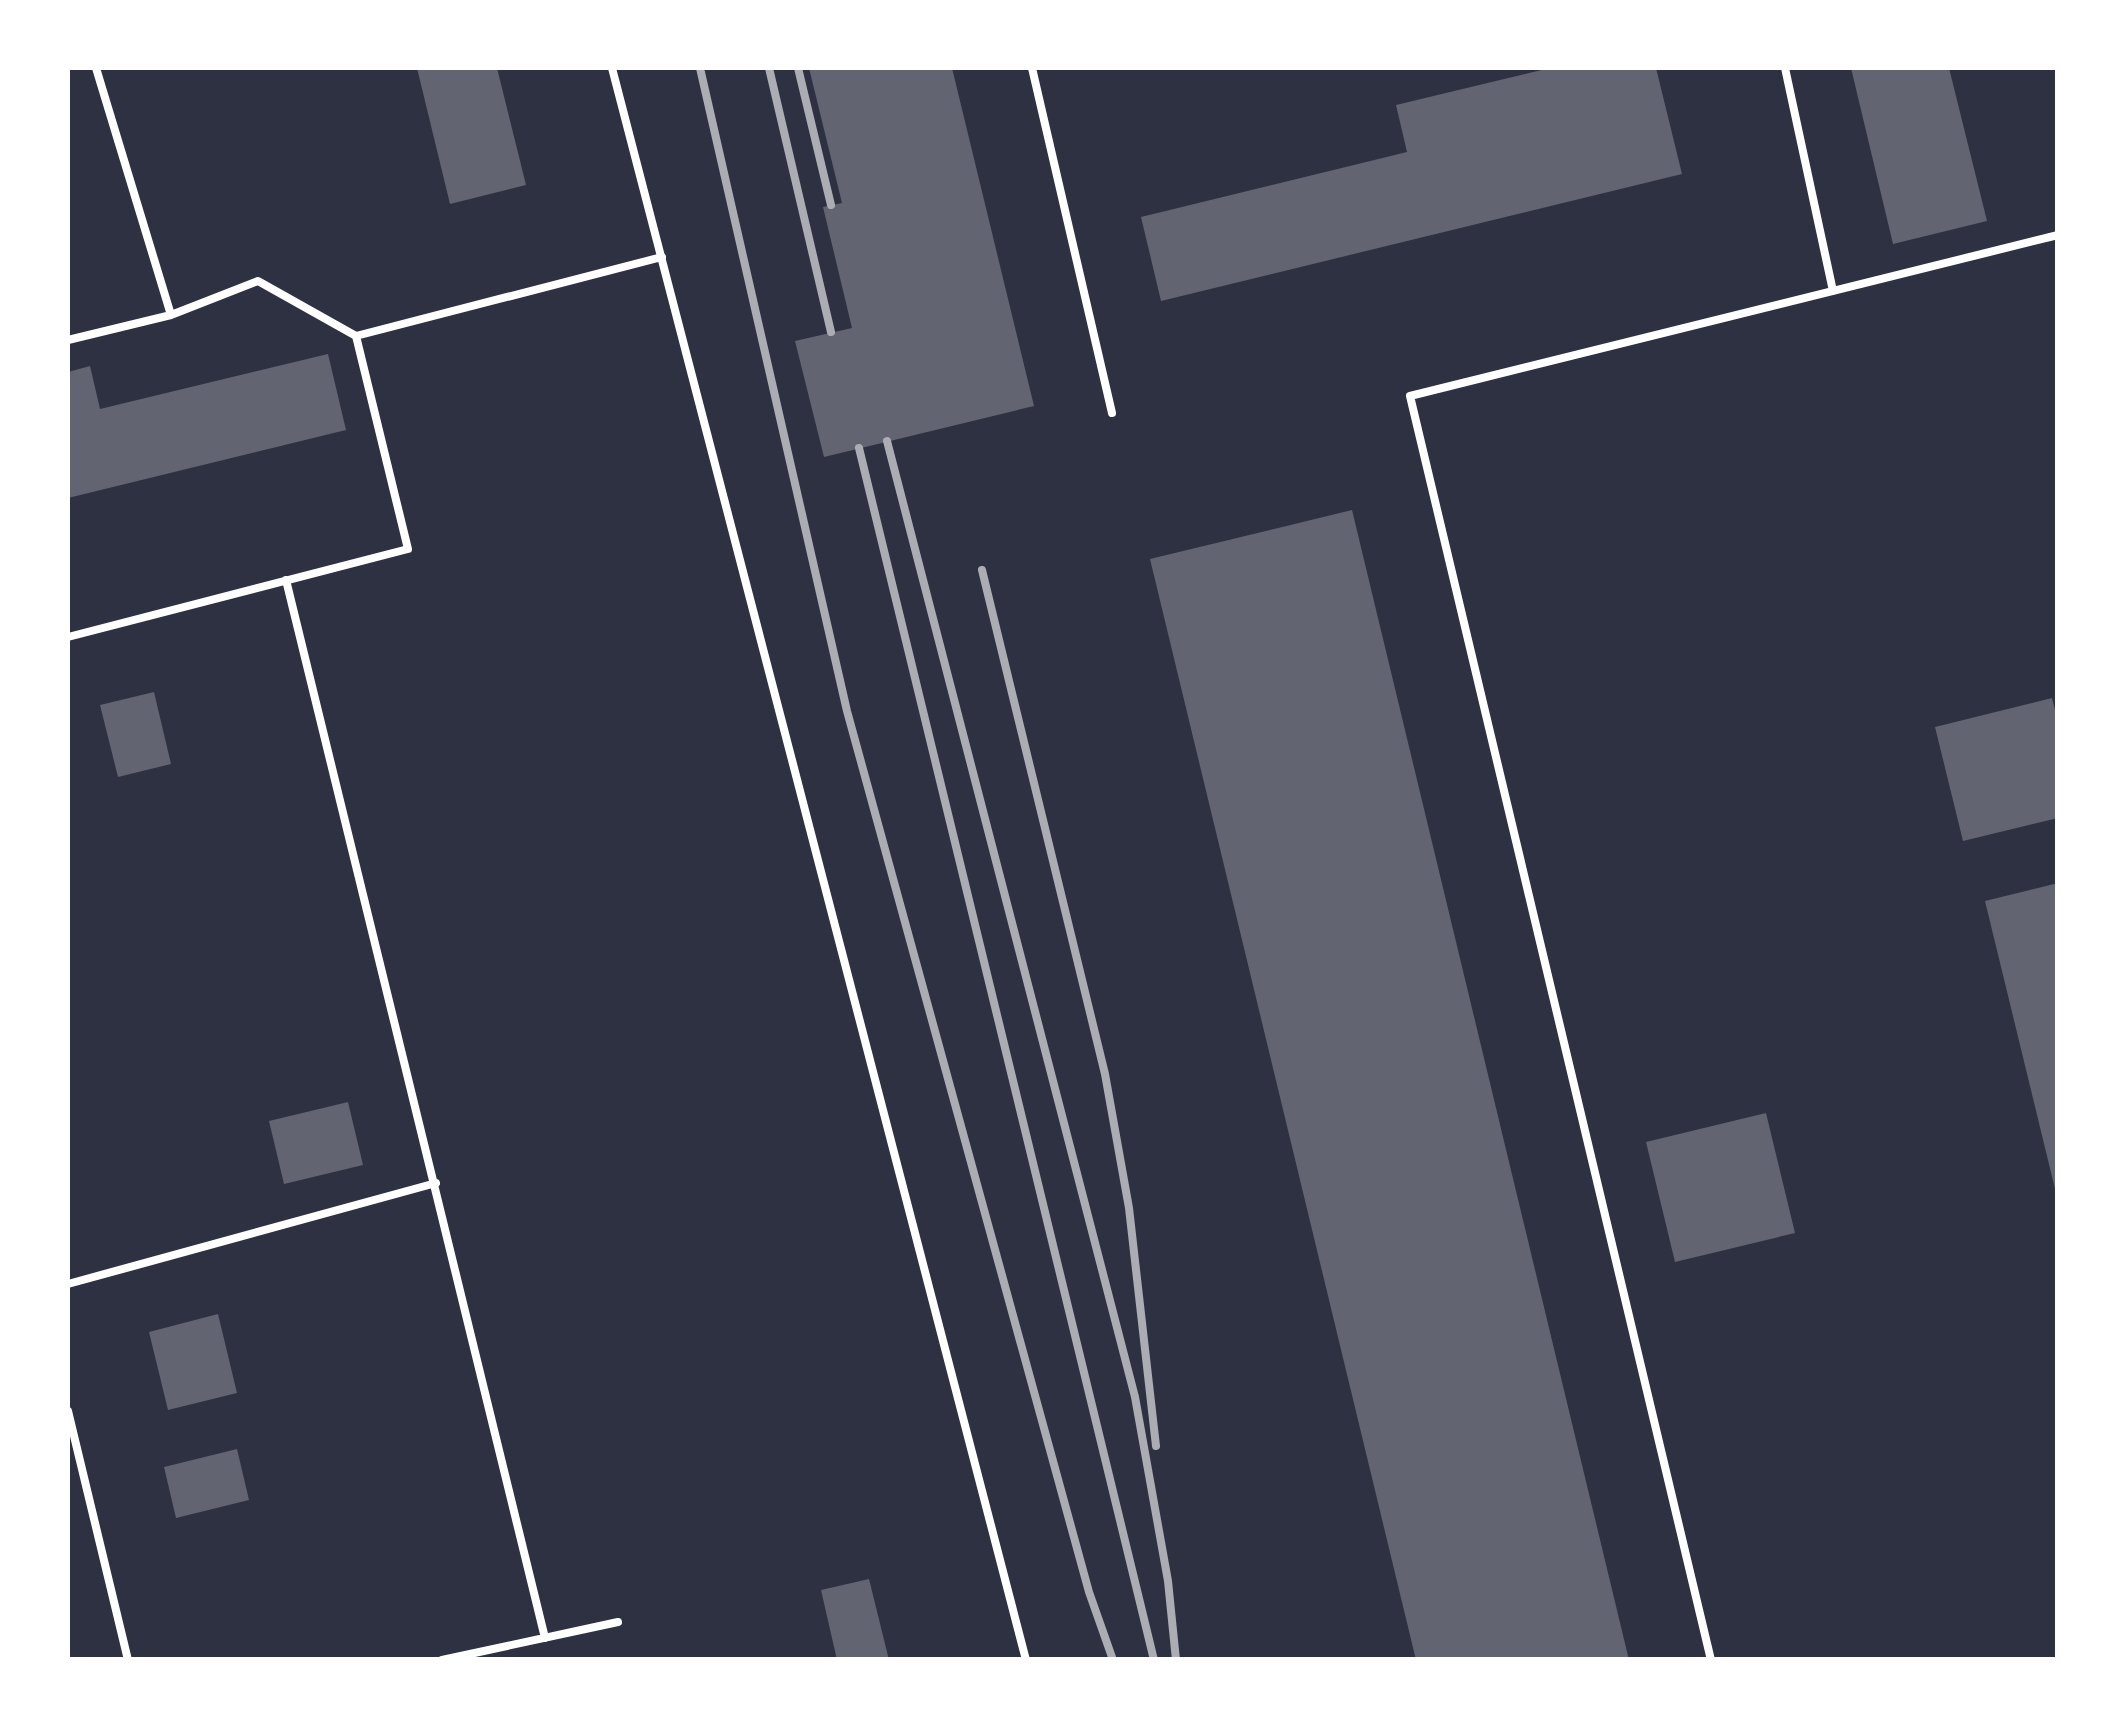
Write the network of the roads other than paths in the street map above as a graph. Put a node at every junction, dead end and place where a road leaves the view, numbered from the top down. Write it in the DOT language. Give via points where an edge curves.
graph roads {
  1 [pos="96,68"];
  2 [pos="612,68"];
  3 [pos="1032,68"];
  4 [pos="1785,68"];
  5 [pos="2058,235"];
  6 [pos="662,257"];
  7 [pos="1832,291"];
  8 [pos="171,315"];
  9 [pos="356,336"];
  10 [pos="68,340"];
  11 [pos="1112,413"];
  12 [pos="286,580"];
  13 [pos="68,637"];
  14 [pos="436,1183"];
  15 [pos="68,1284"];
  16 [pos="68,1411"];
  17 [pos="618,1622"];
  18 [pos="545,1638"];
  19 [pos="128,1660"];
  20 [pos="442,1660"];
  21 [pos="1026,1660"];
  22 [pos="1711,1660"];
  1 -- 8 [label="lane"];
  2 -- 6 [label="lane"];
  3 -- 11 [label="lane"];
  4 -- 7 [label="lane"];
  5 -- 7 [label="lane"];
  6 -- 9 [label="lane"];
  6 -- 21 [label="lane"];
  7 -- 22 [label="lane" via="1410,396"];
  8 -- 9 [label="lane" via="258,280"];
  8 -- 10 [label="lane"];
  9 -- 12 [label="lane" via="408,549"];
  12 -- 13 [label="lane"];
  12 -- 14 [label="lane"];
  14 -- 15 [label="lane"];
  14 -- 18 [label="lane"];
  16 -- 19 [label="lane"];
  17 -- 18 [label="lane"];
  18 -- 20 [label="lane"];
}
